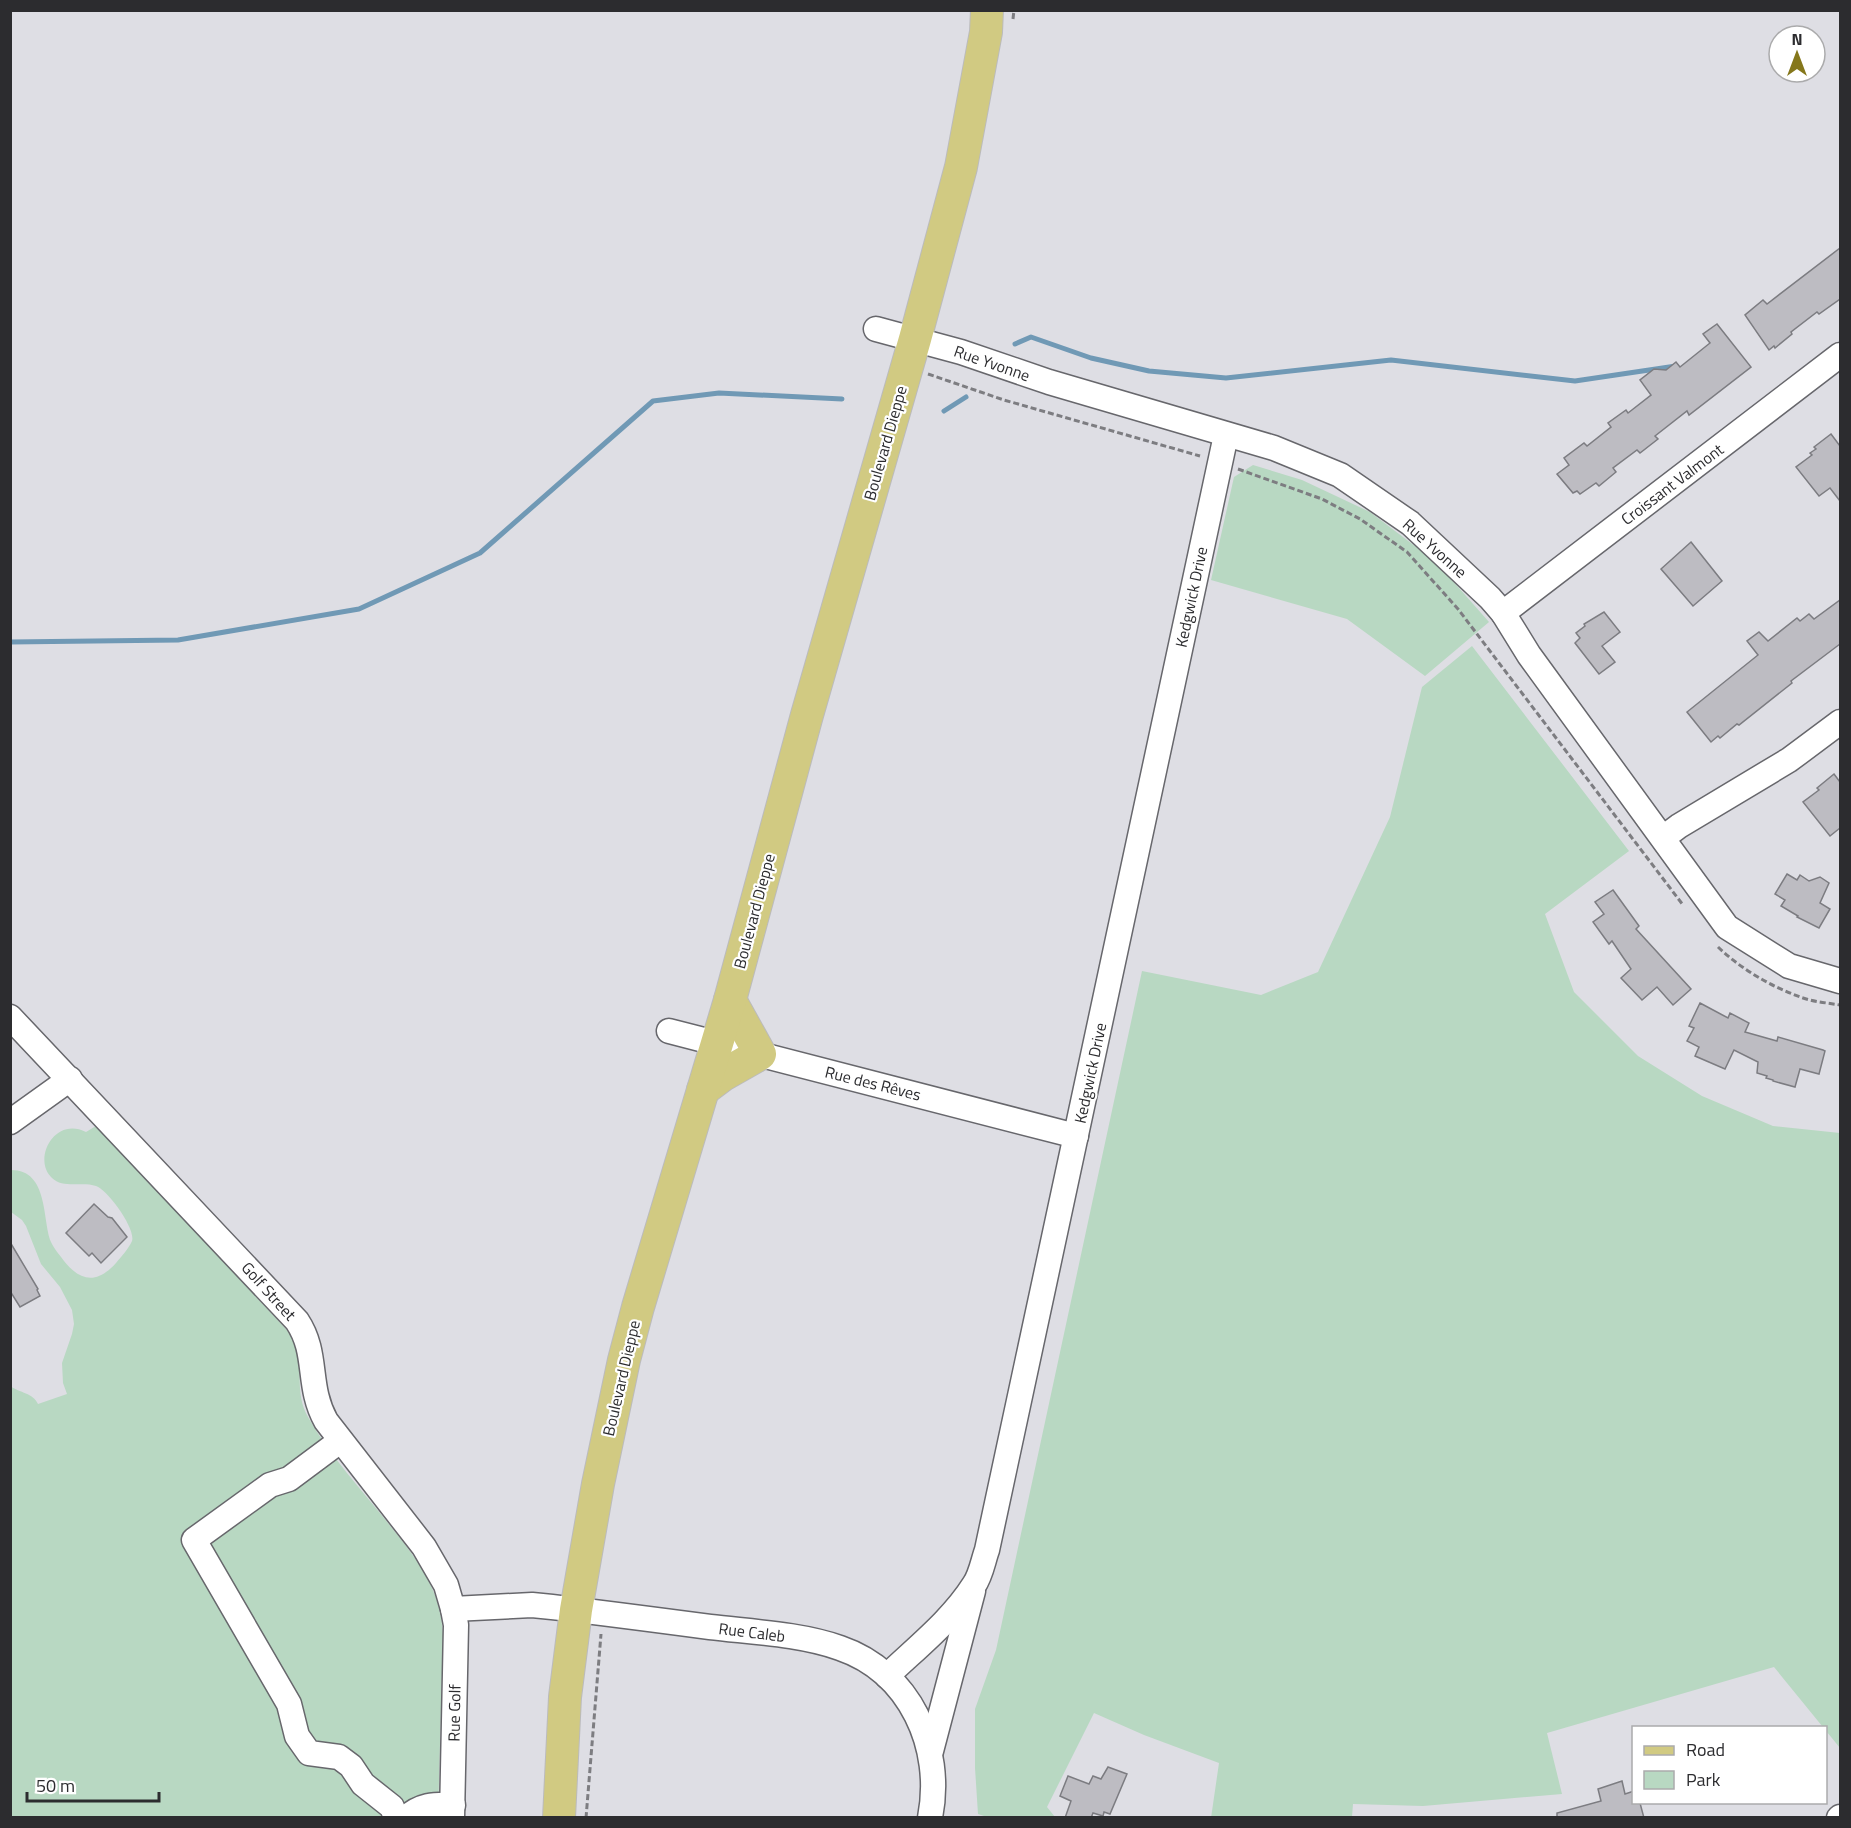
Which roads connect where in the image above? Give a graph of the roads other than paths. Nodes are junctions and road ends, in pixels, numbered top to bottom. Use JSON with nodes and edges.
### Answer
{"nodes":[{"id":1,"x":987,"y":10,"type":"edge"},
{"id":2,"x":876,"y":329,"type":"dead end"},
{"id":3,"x":915,"y":339,"type":"junction"},
{"id":4,"x":1840,"y":355,"type":"edge"},
{"id":5,"x":1226,"y":435,"type":"junction"},
{"id":6,"x":1503,"y":613,"type":"junction"},
{"id":7,"x":1840,"y":723,"type":"edge"},
{"id":8,"x":1663,"y":838,"type":"junction"},
{"id":9,"x":1840,"y":981,"type":"edge"},
{"id":10,"x":730,"y":1000,"type":"junction"},
{"id":11,"x":10,"y":1017,"type":"edge"},
{"id":12,"x":669,"y":1031,"type":"dead end"},
{"id":13,"x":716,"y":1043,"type":"junction"},
{"id":14,"x":760,"y":1054,"type":"junction"},
{"id":15,"x":70,"y":1079,"type":"junction"},
{"id":16,"x":703,"y":1090,"type":"junction"},
{"id":17,"x":10,"y":1122,"type":"edge"},
{"id":18,"x":1076,"y":1136,"type":"junction"},
{"id":19,"x":340,"y":1441,"type":"junction"},
{"id":20,"x":976,"y":1583,"type":"junction"},
{"id":21,"x":453,"y":1609,"type":"junction"},
{"id":22,"x":576,"y":1610,"type":"junction"},
{"id":23,"x":887,"y":1676,"type":"junction"},
{"id":24,"x":931,"y":1751,"type":"junction"},
{"id":25,"x":452,"y":1811,"type":"edge"},
{"id":26,"x":396,"y":1818,"type":"edge"},
{"id":27,"x":406,"y":1818,"type":"edge"},
{"id":28,"x":559,"y":1818,"type":"edge"},
{"id":29,"x":930,"y":1818,"type":"edge"}],
"edges":[{"from":1,"to":3,"type":"main road","name":"Boulevard Dieppe"},
{"from":2,"to":3,"type":"street","name":"Rue Yvonne"},
{"from":3,"to":5,"type":"street","name":"Rue Yvonne"},
{"from":3,"to":10,"type":"main road","name":"Boulevard Dieppe"},
{"from":4,"to":6,"type":"street","name":"Croissant Valmont"},
{"from":5,"to":6,"type":"street","name":"Rue Yvonne"},
{"from":5,"to":18,"type":"street","name":"Kedgwick Drive"},
{"from":6,"to":8,"type":"street","name":"Rue Yvonne"},
{"from":7,"to":8,"type":"street"},
{"from":8,"to":9,"type":"street","name":"Rue Yvonne"},
{"from":10,"to":13,"type":"main road","name":"Boulevard Dieppe"},
{"from":10,"to":14,"type":"main road"},
{"from":11,"to":15,"type":"street","name":"Golf Street"},
{"from":12,"to":13,"type":"street","name":"Rue des Rêves"},
{"from":13,"to":14,"type":"street","name":"Rue des Rêves"},
{"from":13,"to":16,"type":"main road","name":"Boulevard Dieppe"},
{"from":14,"to":16,"type":"main road"},
{"from":14,"to":18,"type":"street","name":"Rue des Rêves"},
{"from":15,"to":17,"type":"street"},
{"from":15,"to":19,"type":"street","name":"Golf Street"},
{"from":16,"to":22,"type":"main road","name":"Boulevard Dieppe"},
{"from":18,"to":20,"type":"street","name":"Kedgwick Drive"},
{"from":19,"to":21,"type":"street","name":"Golf Street"},
{"from":19,"to":26,"type":"street"},
{"from":20,"to":23,"type":"street","name":"Kedgwick Drive"},
{"from":20,"to":24,"type":"street"},
{"from":21,"to":22,"type":"street","name":"Rue Caleb"},
{"from":21,"to":25,"type":"street","name":"Rue Golf"},
{"from":22,"to":23,"type":"street","name":"Rue Caleb"},
{"from":22,"to":28,"type":"main road","name":"Boulevard Dieppe"},
{"from":23,"to":24,"type":"street","name":"Rue Caleb"},
{"from":24,"to":29,"type":"street","name":"Rue Caleb"},
{"from":25,"to":27,"type":"street"}]}
